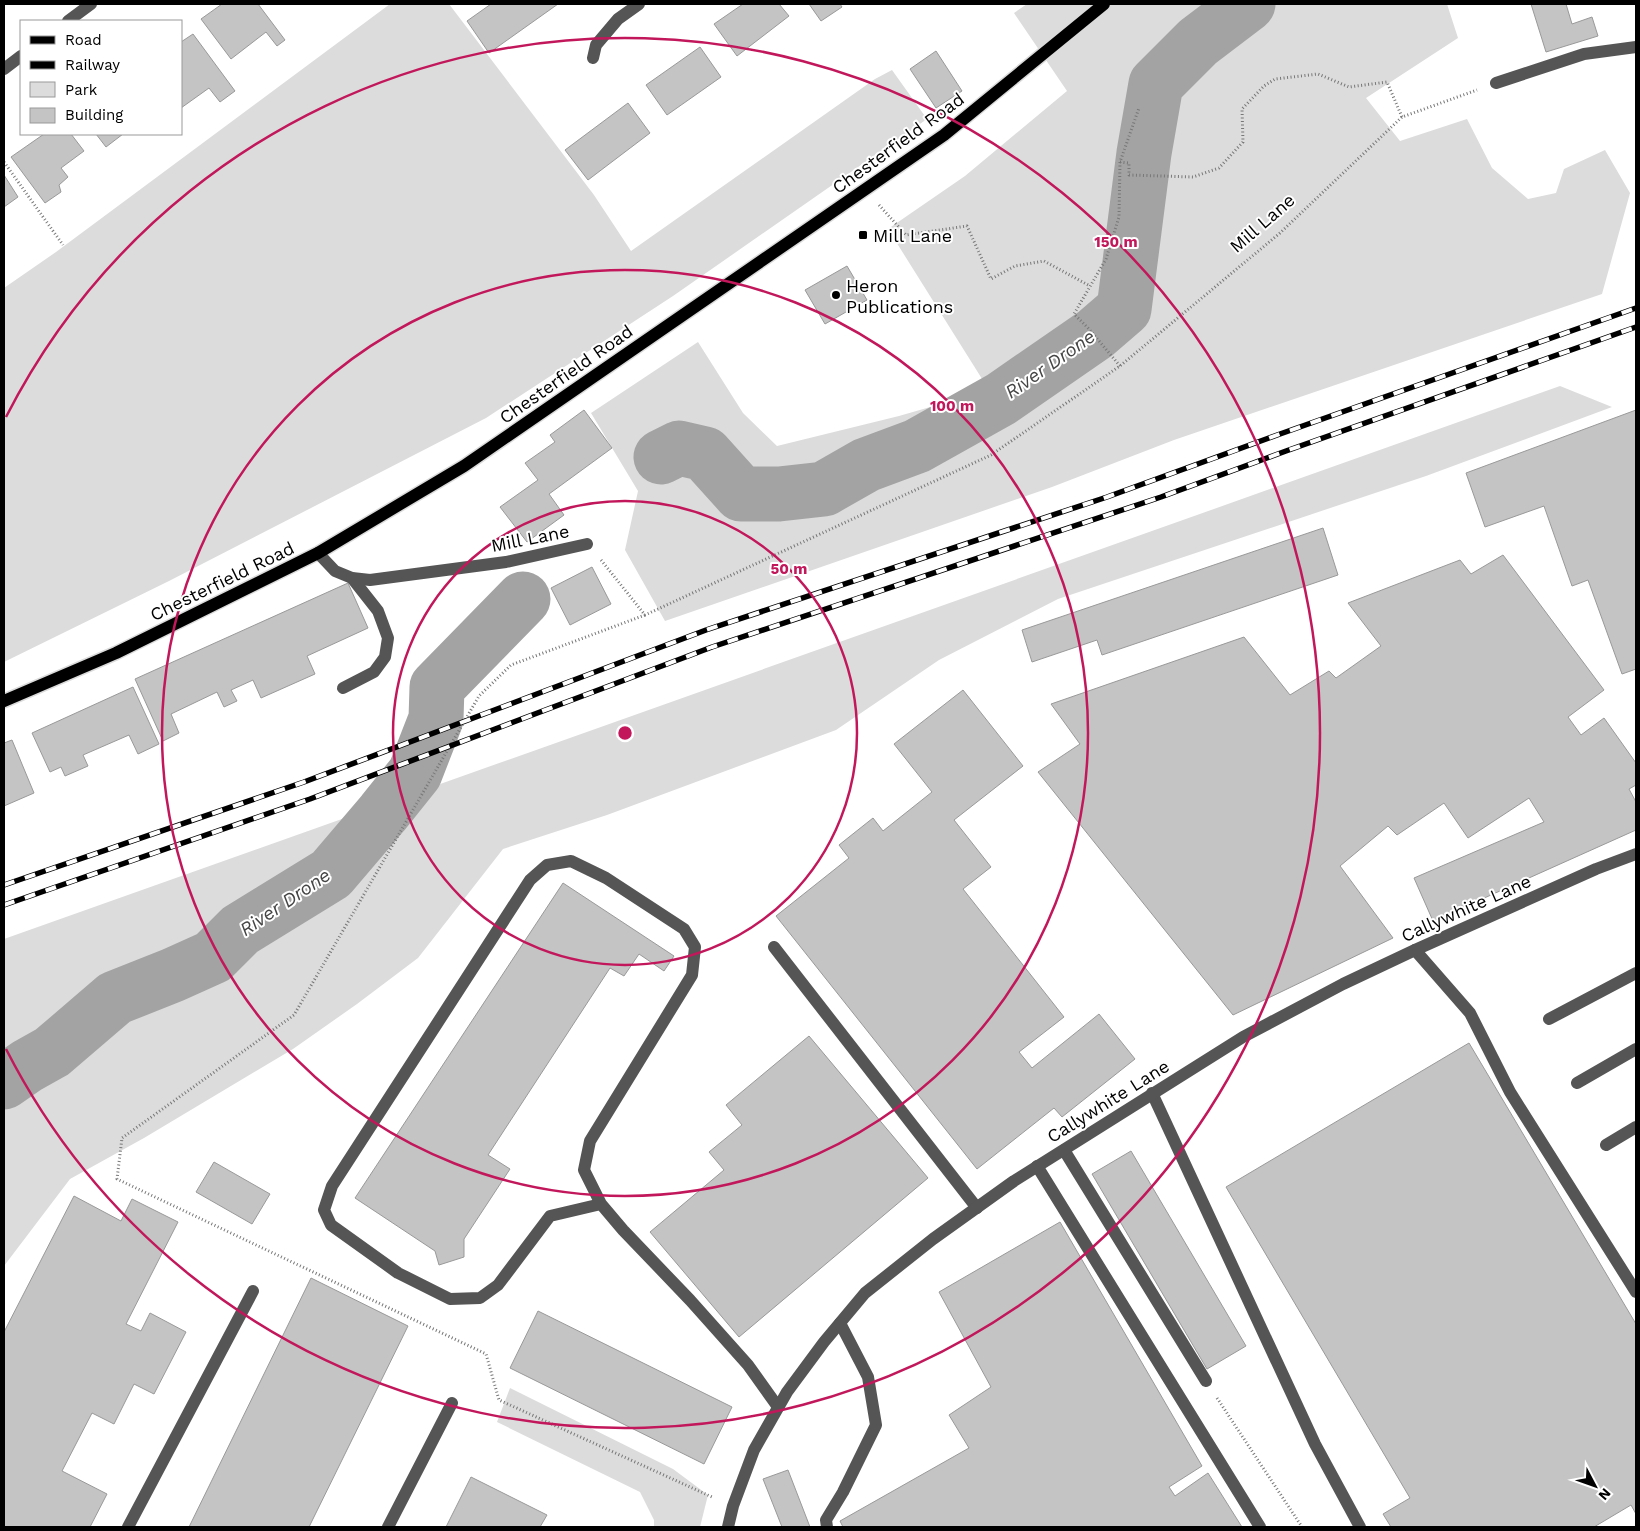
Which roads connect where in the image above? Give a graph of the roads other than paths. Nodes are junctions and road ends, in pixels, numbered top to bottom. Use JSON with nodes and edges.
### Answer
{"nodes":[{"id":1,"x":91,"y":4,"type":"edge"},
{"id":2,"x":639,"y":4,"type":"edge"},
{"id":3,"x":1104,"y":4,"type":"edge"},
{"id":4,"x":69,"y":20,"type":"edge"},
{"id":5,"x":1636,"y":47,"type":"edge"},
{"id":6,"x":20,"y":57,"type":"edge"},
{"id":7,"x":593,"y":58,"type":"dead end"},
{"id":8,"x":4,"y":69,"type":"edge"},
{"id":9,"x":1496,"y":82,"type":"road end"},
{"id":10,"x":587,"y":544,"type":"road end"},
{"id":11,"x":318,"y":553,"type":"junction"},
{"id":12,"x":352,"y":578,"type":"junction"},
{"id":13,"x":343,"y":688,"type":"dead end"},
{"id":14,"x":4,"y":701,"type":"edge"},
{"id":15,"x":1636,"y":854,"type":"edge"},
{"id":16,"x":774,"y":947,"type":"dead end"},
{"id":17,"x":1415,"y":950,"type":"junction"},
{"id":18,"x":1636,"y":973,"type":"edge"},
{"id":19,"x":1549,"y":1019,"type":"dead end"},
{"id":20,"x":1636,"y":1049,"type":"edge"},
{"id":21,"x":1577,"y":1083,"type":"dead end"},
{"id":22,"x":1152,"y":1093,"type":"junction"},
{"id":23,"x":1636,"y":1127,"type":"edge"},
{"id":24,"x":1606,"y":1145,"type":"dead end"},
{"id":25,"x":1064,"y":1150,"type":"junction"},
{"id":26,"x":1037,"y":1166,"type":"junction"},
{"id":27,"x":601,"y":1204,"type":"junction"},
{"id":28,"x":977,"y":1208,"type":"junction"},
{"id":29,"x":253,"y":1292,"type":"dead end"},
{"id":30,"x":1636,"y":1292,"type":"edge"},
{"id":31,"x":840,"y":1323,"type":"junction"},
{"id":32,"x":1206,"y":1381,"type":"road end"},
{"id":33,"x":452,"y":1403,"type":"dead end"},
{"id":34,"x":778,"y":1406,"type":"junction"},
{"id":35,"x":128,"y":1527,"type":"edge"},
{"id":36,"x":388,"y":1527,"type":"edge"},
{"id":37,"x":728,"y":1527,"type":"edge"},
{"id":38,"x":827,"y":1527,"type":"edge"},
{"id":39,"x":1260,"y":1527,"type":"edge"},
{"id":40,"x":1360,"y":1527,"type":"edge"}],
"edges":[{"from":1,"to":4,"type":"street"},
{"from":2,"to":7,"type":"street"},
{"from":3,"to":11,"type":"main road","name":"Chesterfield Road"},
{"from":5,"to":9,"type":"street"},
{"from":6,"to":8,"type":"street"},
{"from":10,"to":12,"type":"street","name":"Mill Lane"},
{"from":11,"to":12,"type":"street","name":"Mill Lane"},
{"from":11,"to":14,"type":"main road","name":"Chesterfield Road"},
{"from":12,"to":13,"type":"street"},
{"from":15,"to":17,"type":"street","name":"Callywhite Lane"},
{"from":16,"to":28,"type":"street"},
{"from":17,"to":22,"type":"street","name":"Callywhite Lane"},
{"from":17,"to":30,"type":"street"},
{"from":18,"to":19,"type":"street"},
{"from":20,"to":21,"type":"street"},
{"from":22,"to":25,"type":"street","name":"Callywhite Lane"},
{"from":22,"to":40,"type":"street"},
{"from":23,"to":24,"type":"street"},
{"from":25,"to":26,"type":"street","name":"Callywhite Lane"},
{"from":25,"to":32,"type":"street"},
{"from":26,"to":28,"type":"street","name":"Callywhite Lane"},
{"from":26,"to":39,"type":"street"},
{"from":27,"to":27,"type":"street"},
{"from":27,"to":34,"type":"street"},
{"from":28,"to":31,"type":"street","name":"Callywhite Lane"},
{"from":29,"to":35,"type":"street"},
{"from":31,"to":34,"type":"street","name":"Callywhite Lane"},
{"from":31,"to":38,"type":"street"},
{"from":33,"to":36,"type":"street"},
{"from":34,"to":37,"type":"street","name":"Callywhite Lane"}]}
